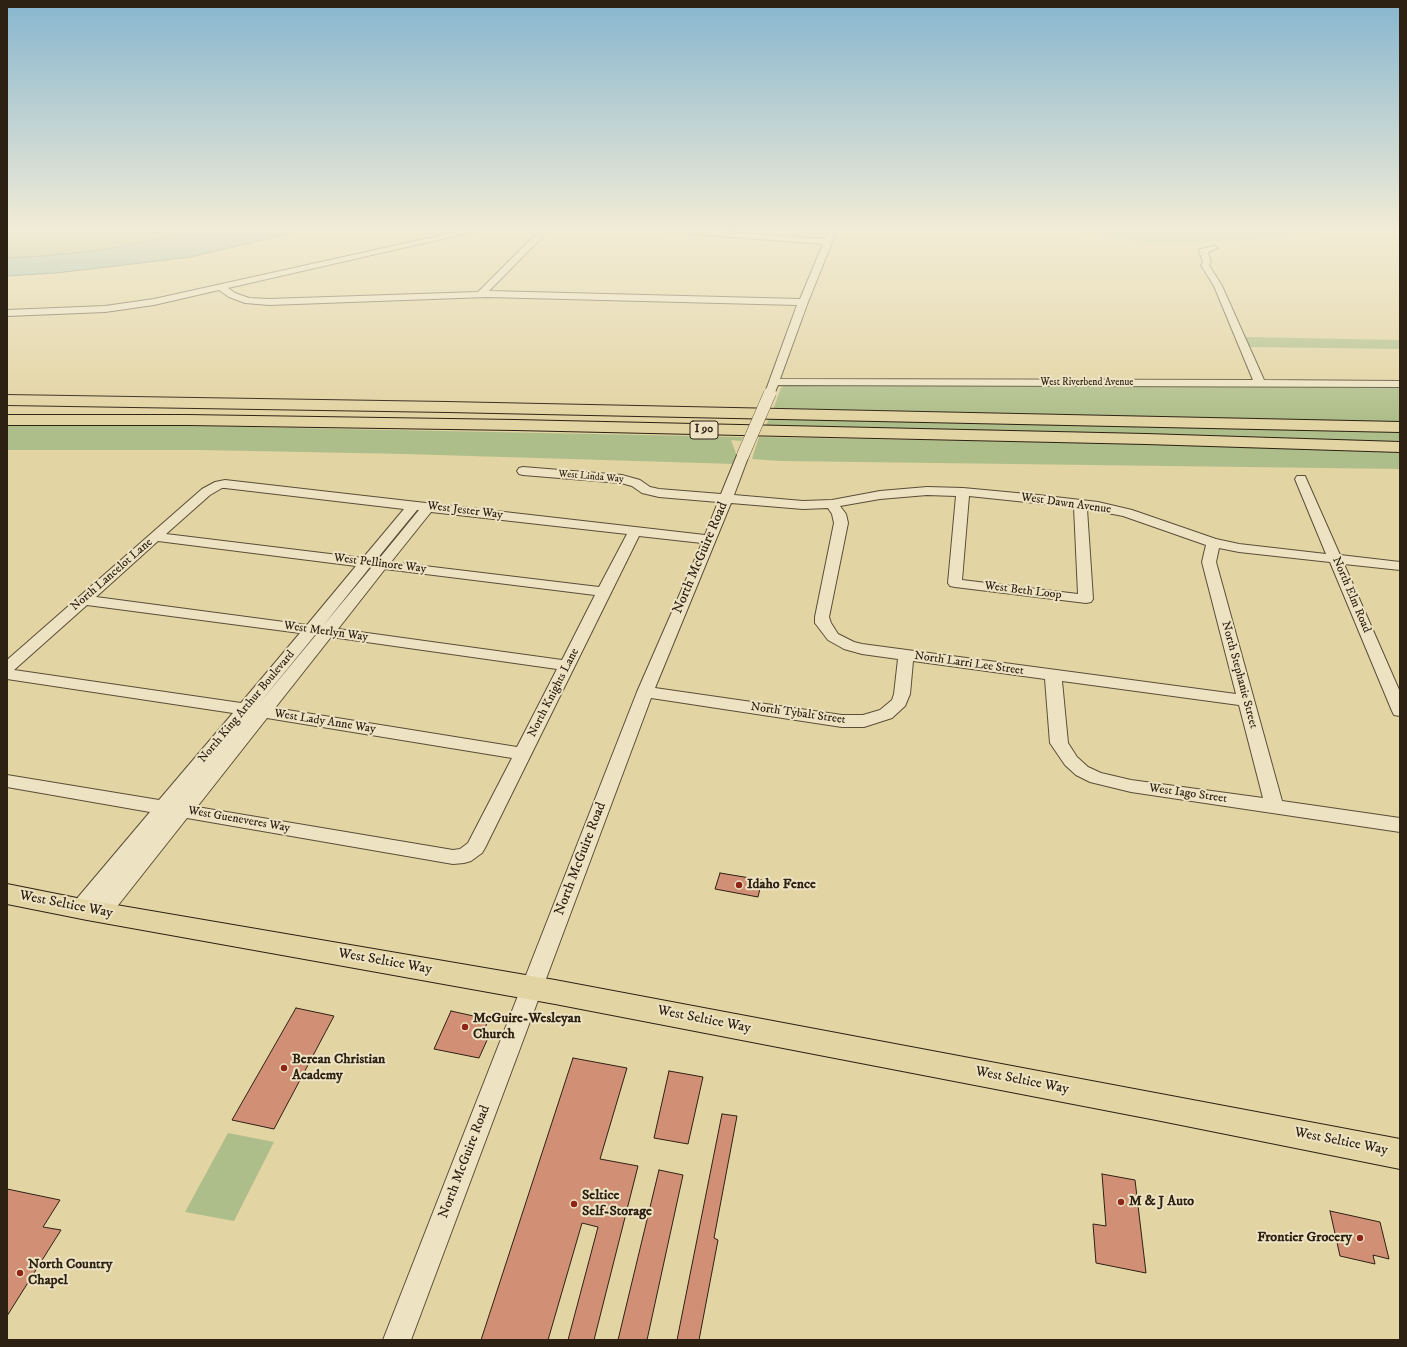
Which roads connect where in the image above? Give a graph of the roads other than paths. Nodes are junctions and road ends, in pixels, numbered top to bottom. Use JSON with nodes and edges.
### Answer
{"nodes":[{"id":1,"x":197,"y":293,"type":"edge"},
{"id":2,"x":229,"y":293,"type":"edge"},
{"id":3,"x":482,"y":293,"type":"edge"},
{"id":4,"x":807,"y":293,"type":"edge"},
{"id":5,"x":1221,"y":293,"type":"edge"},
{"id":6,"x":480,"y":295,"type":"junction"},
{"id":7,"x":803,"y":302,"type":"junction"},
{"id":8,"x":7,"y":313,"type":"edge"},
{"id":9,"x":774,"y":382,"type":"junction"},
{"id":10,"x":1260,"y":384,"type":"junction"},
{"id":11,"x":1400,"y":384,"type":"edge"},
{"id":12,"x":7,"y":400,"type":"edge"},
{"id":13,"x":7,"y":420,"type":"edge"},
{"id":14,"x":1400,"y":427,"type":"edge"},
{"id":15,"x":1400,"y":447,"type":"edge"},
{"id":16,"x":524,"y":471,"type":"dead end"},
{"id":17,"x":1301,"y":480,"type":"dead end"},
{"id":18,"x":219,"y":485,"type":"joint"},
{"id":19,"x":963,"y":492,"type":"junction"},
{"id":20,"x":726,"y":498,"type":"junction"},
{"id":21,"x":832,"y":504,"type":"junction"},
{"id":22,"x":1080,"y":504,"type":"junction"},
{"id":23,"x":421,"y":506,"type":"junction"},
{"id":24,"x":635,"y":531,"type":"junction"},
{"id":25,"x":156,"y":537,"type":"junction"},
{"id":26,"x":710,"y":540,"type":"junction"},
{"id":27,"x":1213,"y":543,"type":"junction"},
{"id":28,"x":1336,"y":559,"type":"junction"},
{"id":29,"x":375,"y":564,"type":"junction"},
{"id":30,"x":1400,"y":566,"type":"edge"},
{"id":31,"x":604,"y":592,"type":"junction"},
{"id":32,"x":84,"y":600,"type":"junction"},
{"id":33,"x":319,"y":631,"type":"junction"},
{"id":34,"x":906,"y":655,"type":"junction"},
{"id":35,"x":568,"y":666,"type":"junction"},
{"id":36,"x":7,"y":668,"type":"edge"},
{"id":37,"x":7,"y":674,"type":"edge"},
{"id":38,"x":1053,"y":676,"type":"junction"},
{"id":39,"x":645,"y":692,"type":"junction"},
{"id":40,"x":1246,"y":701,"type":"junction"},
{"id":41,"x":244,"y":709,"type":"junction"},
{"id":42,"x":1400,"y":711,"type":"edge"},
{"id":43,"x":262,"y":712,"type":"junction"},
{"id":44,"x":523,"y":754,"type":"junction"},
{"id":45,"x":7,"y":781,"type":"edge"},
{"id":46,"x":1274,"y":807,"type":"junction"},
{"id":47,"x":163,"y":808,"type":"junction"},
{"id":48,"x":183,"y":811,"type":"junction"},
{"id":49,"x":1400,"y":825,"type":"edge"},
{"id":50,"x":470,"y":853,"type":"joint"},
{"id":51,"x":7,"y":894,"type":"edge"},
{"id":52,"x":91,"y":910,"type":"junction"},
{"id":53,"x":532,"y":988,"type":"junction"},
{"id":54,"x":1400,"y":1154,"type":"edge"},
{"id":55,"x":396,"y":1340,"type":"edge"}],
"edges":[{"from":1,"to":8,"type":"street"},
{"from":2,"to":6,"type":"street"},
{"from":3,"to":6,"type":"street"},
{"from":4,"to":7,"type":"street","name":"North McGuire Road"},
{"from":5,"to":10,"type":"street"},
{"from":6,"to":7,"type":"street"},
{"from":7,"to":9,"type":"street","name":"North McGuire Road"},
{"from":9,"to":10,"type":"street","name":"West Riverbend Avenue"},
{"from":9,"to":20,"type":"street","name":"North McGuire Road","bridge":true},
{"from":10,"to":11,"type":"street","name":"West Riverbend Avenue"},
{"from":12,"to":14,"type":"highway","number":"I 90"},
{"from":13,"to":15,"type":"highway","number":"I 90"},
{"from":16,"to":20,"type":"street","name":"West Linda Way"},
{"from":17,"to":28,"type":"street","name":"North Elm Road"},
{"from":18,"to":23,"type":"street","name":"West Jester Way"},
{"from":18,"to":25,"type":"street","name":"North Lancelot Lane"},
{"from":19,"to":21,"type":"street","name":"West Dawn Avenue"},
{"from":19,"to":22,"type":"street","name":"West Dawn Avenue"},
{"from":19,"to":22,"type":"street","name":"West Beth Loop"},
{"from":20,"to":21,"type":"street","name":"West Dawn Avenue"},
{"from":20,"to":26,"type":"street","name":"North McGuire Road"},
{"from":21,"to":34,"type":"street","name":"North Larri Lee Street"},
{"from":22,"to":27,"type":"street","name":"West Dawn Avenue"},
{"from":23,"to":24,"type":"street","name":"West Jester Way"},
{"from":23,"to":29,"type":"street","name":"North King Arthur Boulevard"},
{"from":24,"to":26,"type":"street","name":"West Jester Way"},
{"from":24,"to":31,"type":"street","name":"North Knights Lane"},
{"from":25,"to":29,"type":"street","name":"West Pellinore Way"},
{"from":25,"to":32,"type":"street","name":"North Lancelot Lane"},
{"from":26,"to":39,"type":"street","name":"North McGuire Road"},
{"from":27,"to":28,"type":"street","name":"West Dawn Avenue"},
{"from":27,"to":40,"type":"street","name":"North Stephanie Street"},
{"from":28,"to":30,"type":"street","name":"West Dawn Avenue"},
{"from":28,"to":42,"type":"street","name":"North Elm Road"},
{"from":29,"to":31,"type":"street","name":"West Pellinore Way"},
{"from":29,"to":33,"type":"street","name":"North King Arthur Boulevard"},
{"from":31,"to":35,"type":"street","name":"North Knights Lane"},
{"from":32,"to":33,"type":"street","name":"West Merlyn Way"},
{"from":32,"to":36,"type":"street","name":"North Lancelot Lane"},
{"from":33,"to":35,"type":"street","name":"West Merlyn Way"},
{"from":33,"to":41,"type":"street","name":"North King Arthur Boulevard"},
{"from":33,"to":43,"type":"street","name":"North King Arthur Boulevard"},
{"from":34,"to":38,"type":"street","name":"North Larri Lee Street"},
{"from":34,"to":39,"type":"street","name":"North Tybalt Street"},
{"from":35,"to":44,"type":"street","name":"North Knights Lane"},
{"from":37,"to":41,"type":"street","name":"West Lady Anne Way"},
{"from":38,"to":40,"type":"street","name":"North Larri Lee Street"},
{"from":38,"to":46,"type":"street","name":"West Iago Street"},
{"from":39,"to":53,"type":"street","name":"North McGuire Road"},
{"from":40,"to":46,"type":"street","name":"North Stephanie Street"},
{"from":41,"to":43,"type":"street","name":"West Lady Anne Way"},
{"from":41,"to":47,"type":"street","name":"North King Arthur Boulevard"},
{"from":43,"to":44,"type":"street","name":"West Lady Anne Way"},
{"from":43,"to":48,"type":"street","name":"North King Arthur Boulevard"},
{"from":44,"to":50,"type":"street","name":"North Knights Lane"},
{"from":45,"to":47,"type":"street","name":"West Gueneveres Way"},
{"from":46,"to":49,"type":"street","name":"West Iago Street"},
{"from":47,"to":48,"type":"street","name":"West Gueneveres Way"},
{"from":47,"to":52,"type":"street","name":"North King Arthur Boulevard"},
{"from":48,"to":50,"type":"street","name":"West Gueneveres Way"},
{"from":48,"to":52,"type":"street","name":"North King Arthur Boulevard"},
{"from":51,"to":52,"type":"main road","name":"West Seltice Way"},
{"from":52,"to":53,"type":"main road","name":"West Seltice Way"},
{"from":53,"to":54,"type":"main road","name":"West Seltice Way"},
{"from":53,"to":55,"type":"street","name":"North McGuire Road"}]}
